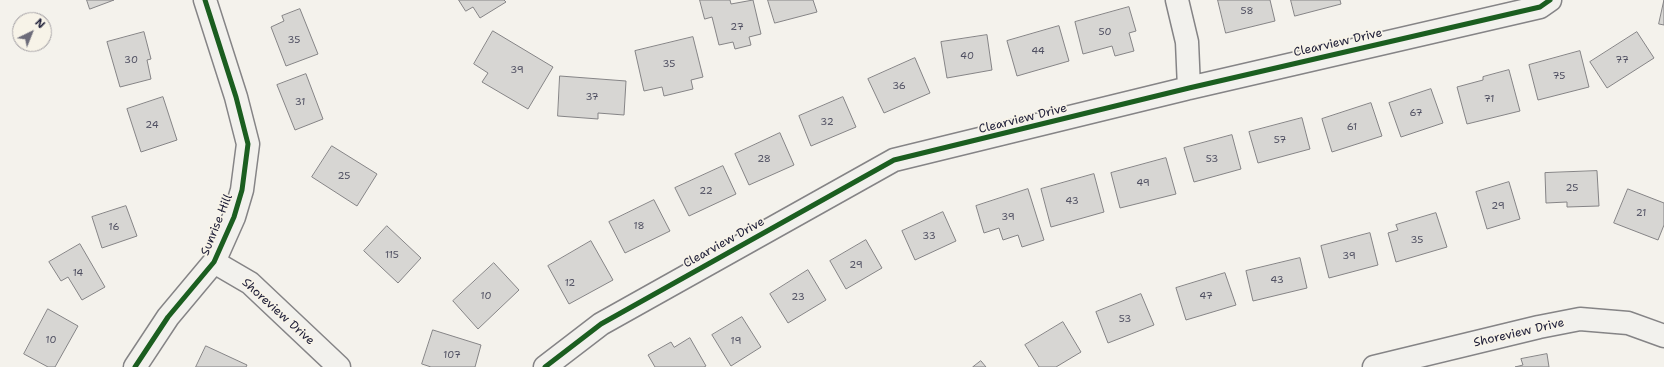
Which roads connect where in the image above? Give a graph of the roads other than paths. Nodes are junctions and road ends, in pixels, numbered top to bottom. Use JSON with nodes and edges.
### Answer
{"nodes":[{"id":1,"x":205,"y":0,"type":"edge"},
{"id":2,"x":1177,"y":0,"type":"edge"},
{"id":3,"x":1550,"y":0,"type":"edge"},
{"id":4,"x":1189,"y":88,"type":"junction"},
{"id":5,"x":214,"y":262,"type":"junction"},
{"id":6,"x":1664,"y":336,"type":"edge"},
{"id":7,"x":135,"y":367,"type":"edge"},
{"id":8,"x":339,"y":367,"type":"edge"},
{"id":9,"x":545,"y":367,"type":"edge"},
{"id":10,"x":1374,"y":367,"type":"edge"}],
"edges":[{"from":1,"to":5,"type":"street","name":"Sunrise Hill"},
{"from":2,"to":4,"type":"street"},
{"from":3,"to":4,"type":"street","name":"Clearview Drive"},
{"from":4,"to":9,"type":"street","name":"Clearview Drive"},
{"from":5,"to":7,"type":"street","name":"Sunrise Hill"},
{"from":5,"to":8,"type":"street","name":"Shoreview Drive"},
{"from":6,"to":10,"type":"street","name":"Shoreview Drive"}]}
